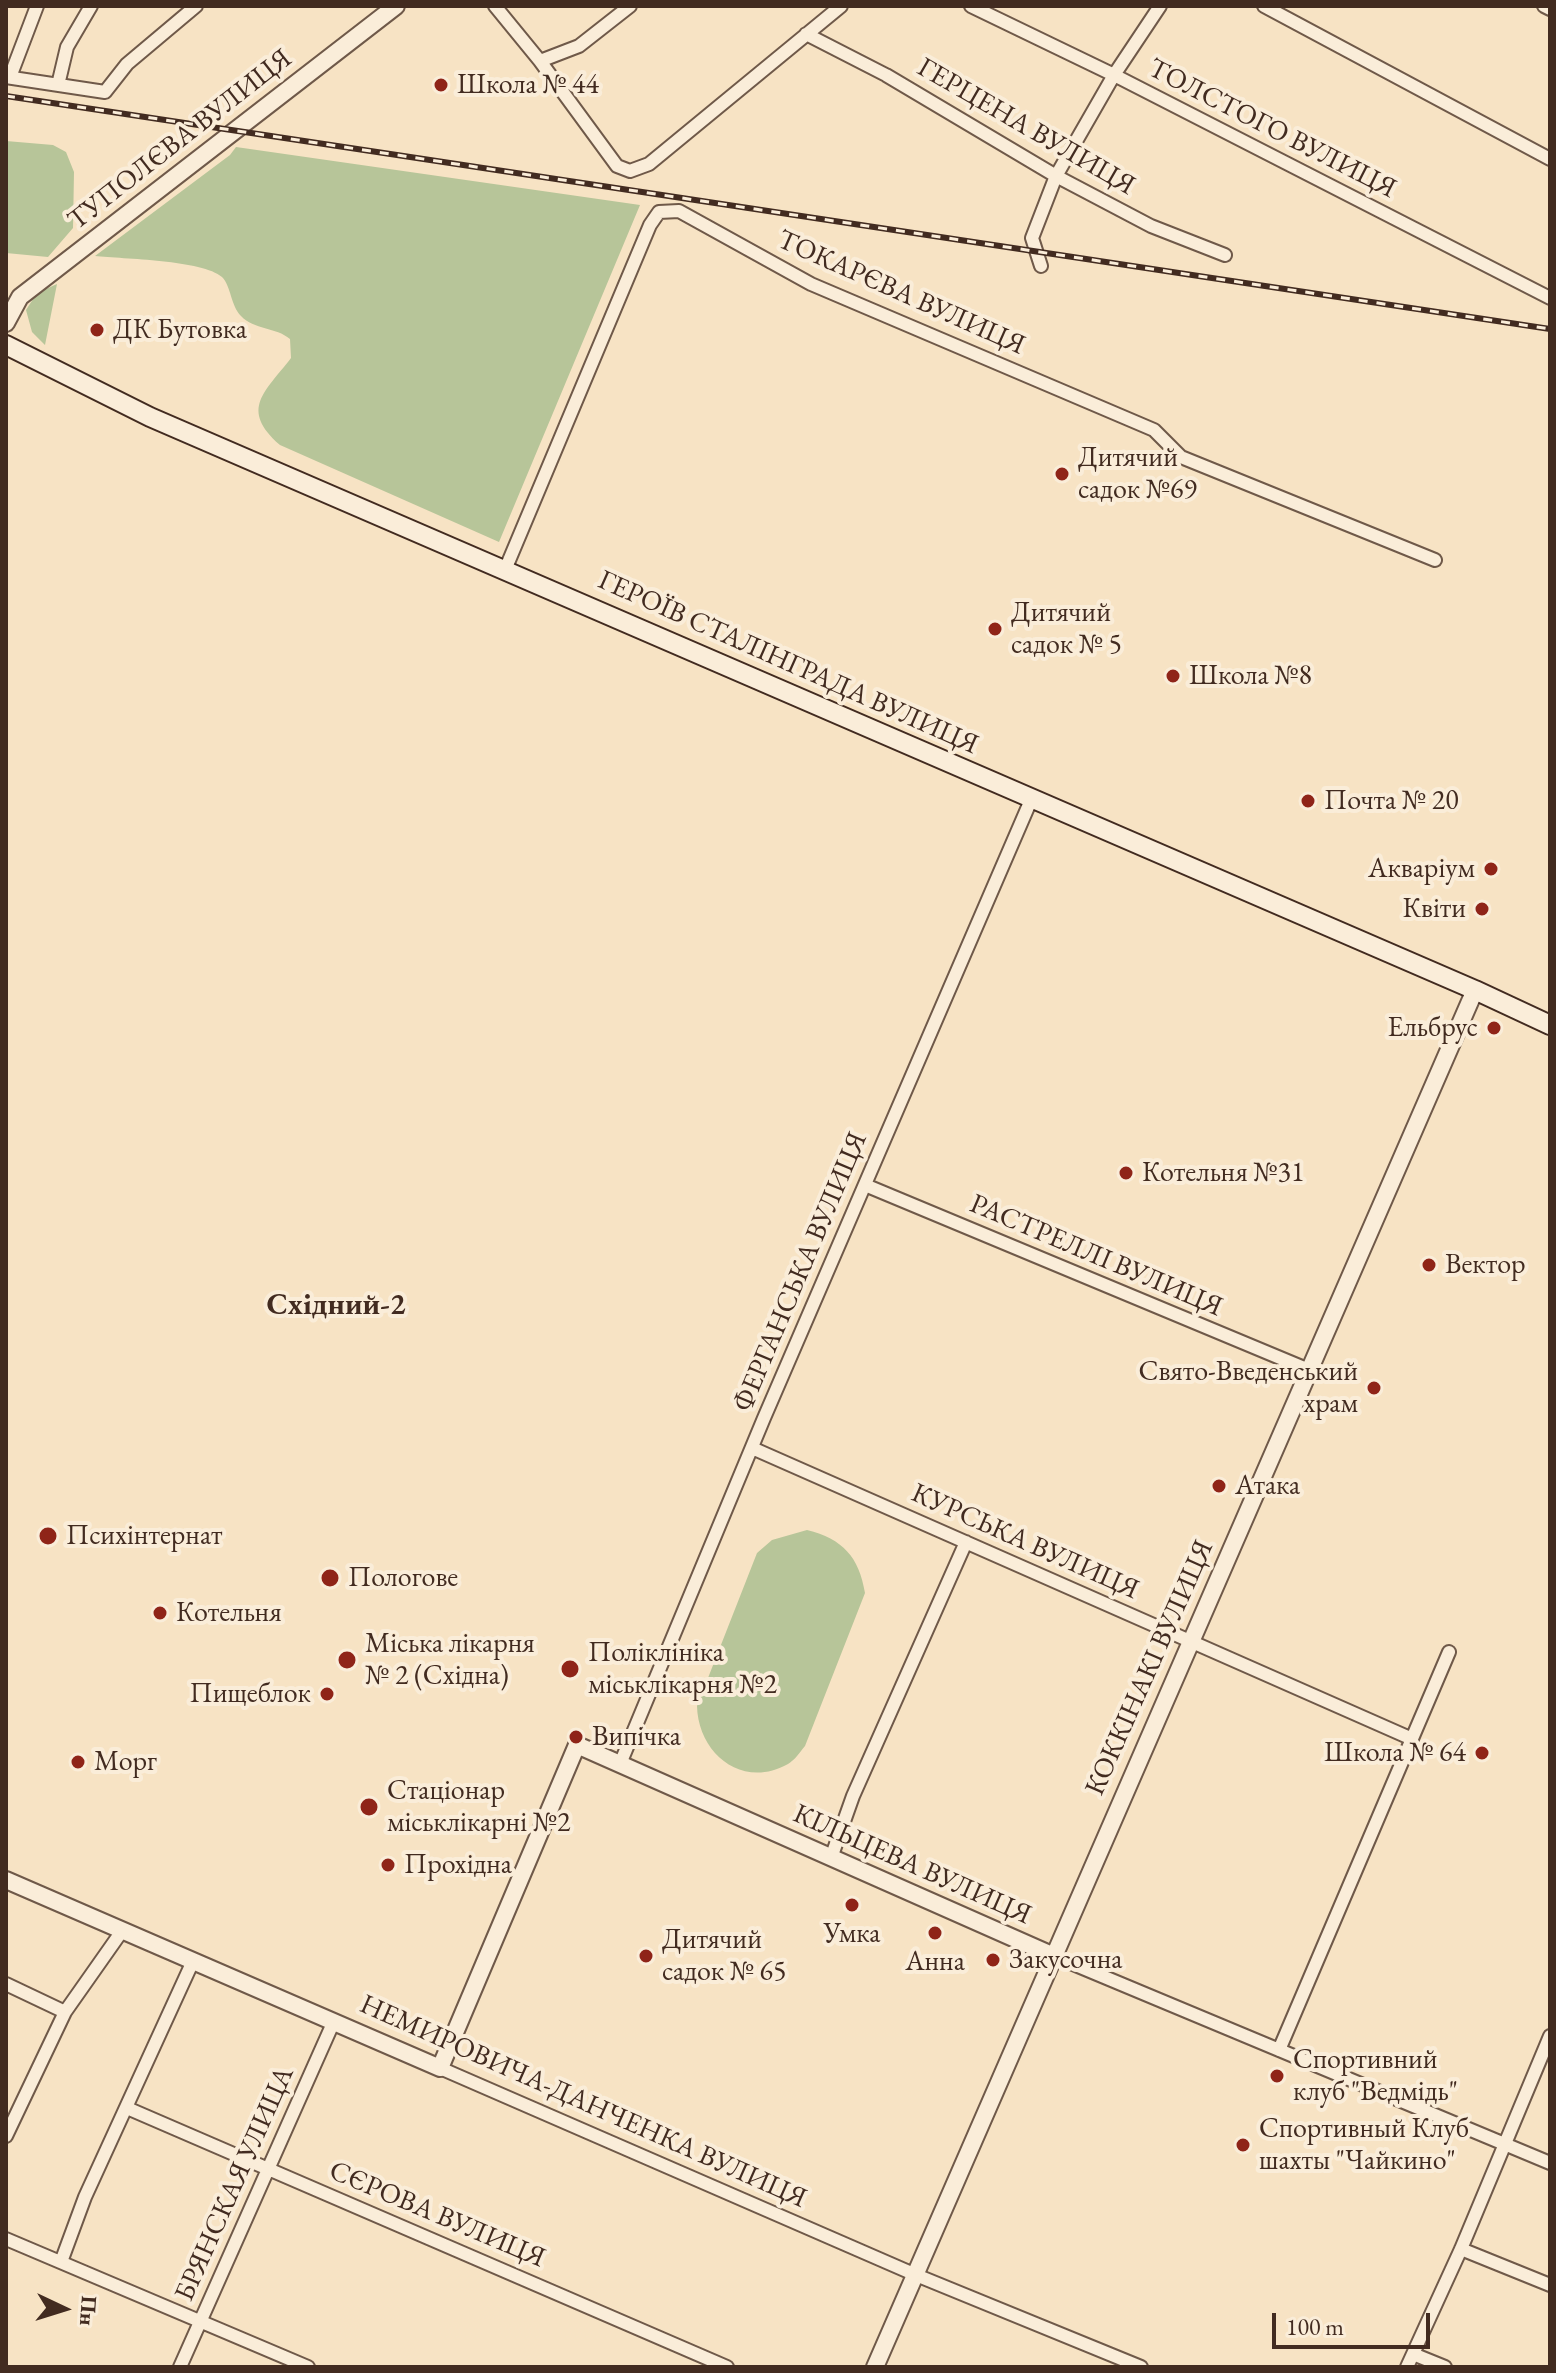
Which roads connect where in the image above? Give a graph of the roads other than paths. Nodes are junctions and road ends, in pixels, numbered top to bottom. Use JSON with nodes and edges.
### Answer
{"nodes":[{"id":1,"x":37,"y":6,"type":"edge"},
{"id":2,"x":91,"y":6,"type":"edge"},
{"id":3,"x":196,"y":6,"type":"edge"},
{"id":4,"x":396,"y":6,"type":"edge"},
{"id":5,"x":495,"y":6,"type":"edge"},
{"id":6,"x":630,"y":6,"type":"edge"},
{"id":7,"x":841,"y":6,"type":"edge"},
{"id":8,"x":971,"y":6,"type":"edge"},
{"id":9,"x":1160,"y":6,"type":"edge"},
{"id":10,"x":1264,"y":6,"type":"edge"},
{"id":11,"x":1544,"y":6,"type":"edge"},
{"id":12,"x":1550,"y":9,"type":"edge"},
{"id":13,"x":806,"y":34,"type":"junction"},
{"id":14,"x":540,"y":61,"type":"junction"},
{"id":15,"x":1114,"y":75,"type":"junction"},
{"id":16,"x":8,"y":77,"type":"edge"},
{"id":17,"x":58,"y":85,"type":"junction"},
{"id":18,"x":1550,"y":159,"type":"edge"},
{"id":19,"x":1056,"y":176,"type":"junction"},
{"id":20,"x":1225,"y":255,"type":"dead end"},
{"id":21,"x":1041,"y":266,"type":"dead end"},
{"id":22,"x":1550,"y":298,"type":"edge"},
{"id":23,"x":6,"y":323,"type":"edge"},
{"id":24,"x":6,"y":345,"type":"edge"},
{"id":25,"x":1435,"y":560,"type":"dead end"},
{"id":26,"x":505,"y":570,"type":"junction"},
{"id":27,"x":1031,"y":800,"type":"junction"},
{"id":28,"x":1475,"y":990,"type":"junction"},
{"id":29,"x":1550,"y":1025,"type":"edge"},
{"id":30,"x":865,"y":1185,"type":"junction"},
{"id":31,"x":1309,"y":1370,"type":"junction"},
{"id":32,"x":752,"y":1448,"type":"junction"},
{"id":33,"x":966,"y":1542,"type":"junction"},
{"id":34,"x":1190,"y":1641,"type":"junction"},
{"id":35,"x":1449,"y":1652,"type":"dead end"},
{"id":36,"x":1410,"y":1738,"type":"junction"},
{"id":37,"x":620,"y":1764,"type":"junction"},
{"id":38,"x":831,"y":1858,"type":"junction"},
{"id":39,"x":6,"y":1880,"type":"edge"},
{"id":40,"x":122,"y":1931,"type":"junction"},
{"id":41,"x":1054,"y":1956,"type":"junction"},
{"id":42,"x":193,"y":1961,"type":"junction"},
{"id":43,"x":6,"y":1984,"type":"edge"},
{"id":44,"x":65,"y":2012,"type":"junction"},
{"id":45,"x":334,"y":2021,"type":"junction"},
{"id":46,"x":1550,"y":2036,"type":"edge"},
{"id":47,"x":1279,"y":2050,"type":"junction"},
{"id":48,"x":440,"y":2068,"type":"junction"},
{"id":49,"x":127,"y":2108,"type":"junction"},
{"id":50,"x":6,"y":2136,"type":"edge"},
{"id":51,"x":1505,"y":2145,"type":"junction"},
{"id":52,"x":1550,"y":2163,"type":"edge"},
{"id":53,"x":267,"y":2168,"type":"junction"},
{"id":54,"x":6,"y":2239,"type":"edge"},
{"id":55,"x":1461,"y":2249,"type":"junction"},
{"id":56,"x":61,"y":2262,"type":"junction"},
{"id":57,"x":916,"y":2275,"type":"junction"},
{"id":58,"x":1550,"y":2285,"type":"edge"},
{"id":59,"x":201,"y":2322,"type":"junction"},
{"id":60,"x":1413,"y":2354,"type":"junction"},
{"id":61,"x":180,"y":2367,"type":"edge"},
{"id":62,"x":308,"y":2367,"type":"edge"},
{"id":63,"x":727,"y":2367,"type":"edge"},
{"id":64,"x":875,"y":2367,"type":"edge"},
{"id":65,"x":1141,"y":2367,"type":"edge"},
{"id":66,"x":1407,"y":2367,"type":"edge"},
{"id":67,"x":1445,"y":2367,"type":"edge"}],
"edges":[{"from":1,"to":16,"type":"street"},
{"from":2,"to":17,"type":"street"},
{"from":3,"to":17,"type":"street"},
{"from":4,"to":23,"type":"street","name":"ТУПОЛЄВА ВУЛИЦЯ"},
{"from":5,"to":14,"type":"street"},
{"from":6,"to":14,"type":"street"},
{"from":7,"to":13,"type":"street"},
{"from":8,"to":15,"type":"street","name":"ТОЛСТОГО ВУЛИЦЯ"},
{"from":9,"to":15,"type":"street"},
{"from":10,"to":18,"type":"street"},
{"from":11,"to":12,"type":"street"},
{"from":13,"to":14,"type":"street"},
{"from":13,"to":19,"type":"street","name":"ГЕРЦЕНА ВУЛИЦЯ"},
{"from":15,"to":19,"type":"street"},
{"from":15,"to":22,"type":"street","name":"ТОЛСТОГО ВУЛИЦЯ"},
{"from":16,"to":17,"type":"street"},
{"from":19,"to":20,"type":"street","name":"ГЕРЦЕНА ВУЛИЦЯ"},
{"from":19,"to":21,"type":"street"},
{"from":24,"to":26,"type":"main road","name":"ГЕРОЇВ СТАЛІНГРАДА ВУЛИЦЯ"},
{"from":25,"to":26,"type":"street","name":"ТОКАРЄВА ВУЛИЦЯ"},
{"from":26,"to":27,"type":"main road","name":"ГЕРОЇВ СТАЛІНГРАДА ВУЛИЦЯ"},
{"from":27,"to":28,"type":"main road","name":"ГЕРОЇВ СТАЛІНГРАДА ВУЛИЦЯ"},
{"from":27,"to":30,"type":"street","name":"ФЕРГАНСЬКА ВУЛИЦЯ"},
{"from":28,"to":29,"type":"main road","name":"ГЕРОЇВ СТАЛІНГРАДА ВУЛИЦЯ"},
{"from":28,"to":31,"type":"street","name":"КОККІНАКІ ВУЛИЦЯ"},
{"from":30,"to":31,"type":"street","name":"РАСТРЕЛЛІ ВУЛИЦЯ"},
{"from":30,"to":32,"type":"street","name":"ФЕРГАНСЬКА ВУЛИЦЯ"},
{"from":31,"to":34,"type":"street","name":"КОККІНАКІ ВУЛИЦЯ"},
{"from":32,"to":33,"type":"street","name":"КУРСЬКА ВУЛИЦЯ"},
{"from":32,"to":37,"type":"street","name":"ФЕРГАНСЬКА ВУЛИЦЯ"},
{"from":33,"to":34,"type":"street","name":"КУРСЬКА ВУЛИЦЯ"},
{"from":33,"to":38,"type":"street"},
{"from":34,"to":36,"type":"street","name":"КУРСЬКА ВУЛИЦЯ"},
{"from":34,"to":41,"type":"street","name":"КОККІНАКІ ВУЛИЦЯ"},
{"from":35,"to":36,"type":"street"},
{"from":36,"to":47,"type":"street"},
{"from":37,"to":38,"type":"street","name":"КІЛЬЦЕВА ВУЛИЦЯ"},
{"from":37,"to":48,"type":"street","name":"КІЛЬЦЕВА ВУЛИЦЯ"},
{"from":38,"to":41,"type":"street","name":"КІЛЬЦЕВА ВУЛИЦЯ"},
{"from":39,"to":40,"type":"street","name":"НЕМИРОВИЧА-ДАНЧЕНКА ВУЛИЦЯ"},
{"from":40,"to":42,"type":"street","name":"НЕМИРОВИЧА-ДАНЧЕНКА ВУЛИЦЯ"},
{"from":40,"to":44,"type":"street"},
{"from":41,"to":47,"type":"street","name":"КІЛЬЦЕВА ВУЛИЦЯ"},
{"from":41,"to":57,"type":"street","name":"КОККІНАКІ ВУЛИЦЯ"},
{"from":42,"to":45,"type":"street","name":"НЕМИРОВИЧА-ДАНЧЕНКА ВУЛИЦЯ"},
{"from":42,"to":49,"type":"street"},
{"from":43,"to":44,"type":"street"},
{"from":44,"to":50,"type":"street"},
{"from":45,"to":48,"type":"street","name":"НЕМИРОВИЧА-ДАНЧЕНКА ВУЛИЦЯ"},
{"from":45,"to":53,"type":"street","name":"БРЯНСКАЯ УЛИЦА"},
{"from":46,"to":51,"type":"street"},
{"from":47,"to":51,"type":"street","name":"КІЛЬЦЕВА ВУЛИЦЯ"},
{"from":48,"to":57,"type":"street","name":"НЕМИРОВИЧА-ДАНЧЕНКА ВУЛИЦЯ"},
{"from":49,"to":53,"type":"street","name":"СЄРОВА ВУЛИЦЯ"},
{"from":49,"to":56,"type":"street"},
{"from":51,"to":52,"type":"street","name":"КІЛЬЦЕВА ВУЛИЦЯ"},
{"from":51,"to":55,"type":"street"},
{"from":53,"to":59,"type":"street","name":"БРЯНСКАЯ УЛИЦА"},
{"from":53,"to":63,"type":"street","name":"СЄРОВА ВУЛИЦЯ"},
{"from":54,"to":56,"type":"street"},
{"from":55,"to":58,"type":"street"},
{"from":55,"to":60,"type":"street"},
{"from":56,"to":59,"type":"street"},
{"from":57,"to":64,"type":"street","name":"КОККІНАКІ ВУЛИЦЯ"},
{"from":57,"to":65,"type":"street","name":"НЕМИРОВИЧА-ДАНЧЕНКА ВУЛИЦЯ"},
{"from":59,"to":61,"type":"street","name":"БРЯНСКАЯ УЛИЦА"},
{"from":59,"to":62,"type":"street"},
{"from":60,"to":66,"type":"street"},
{"from":60,"to":67,"type":"street"}]}
